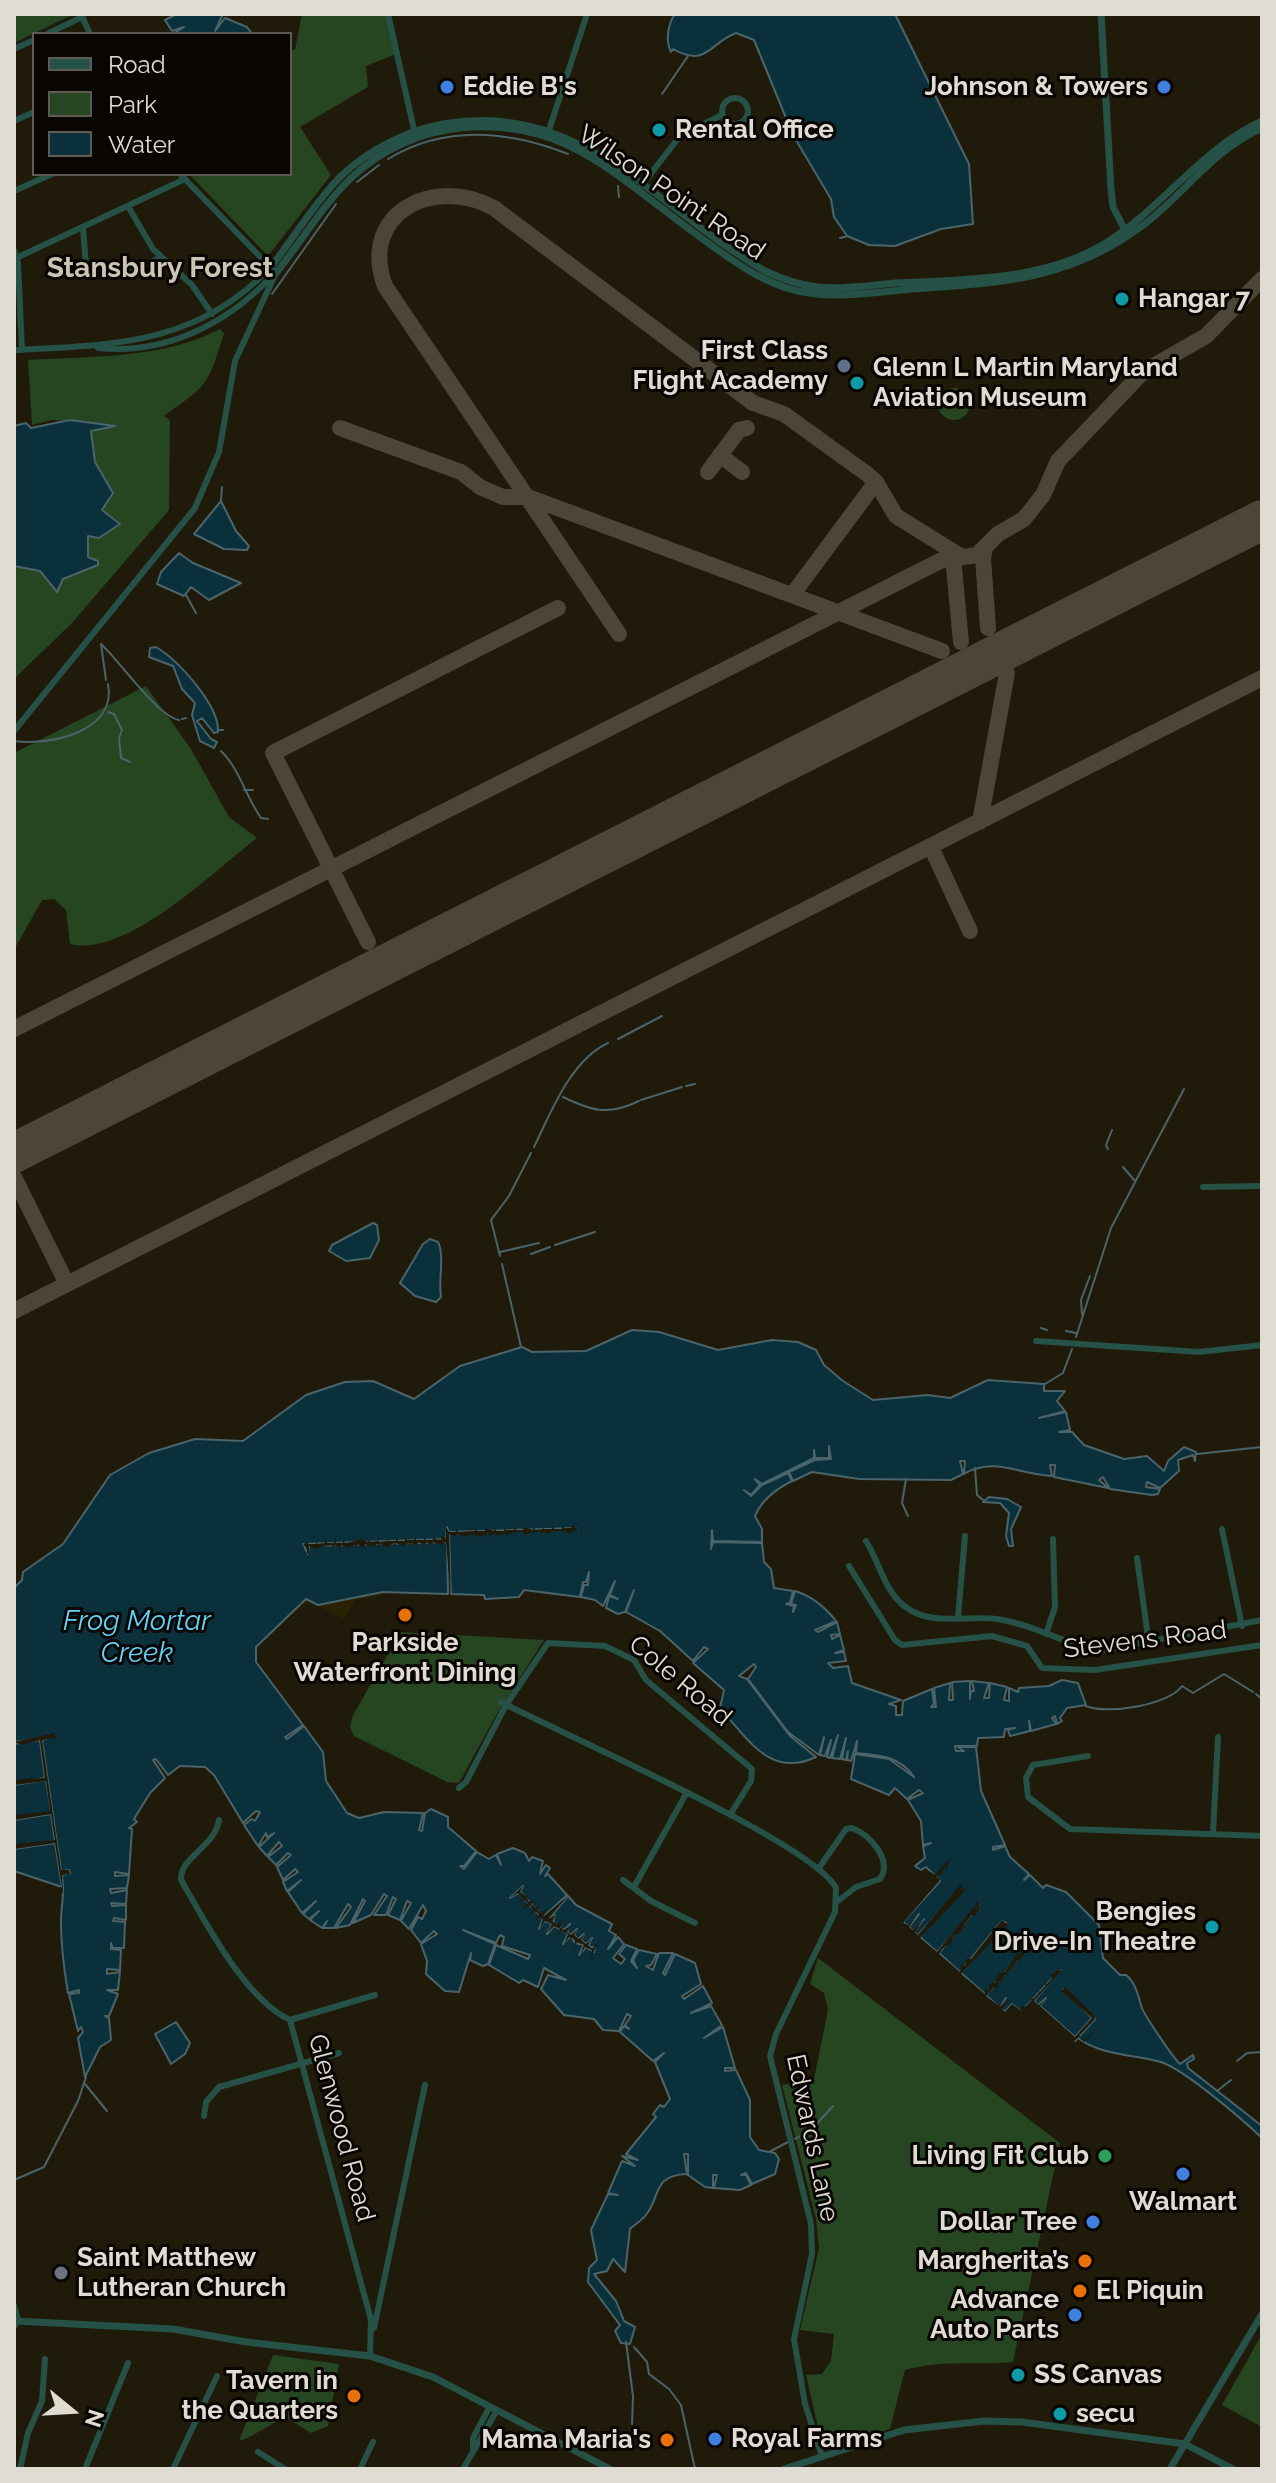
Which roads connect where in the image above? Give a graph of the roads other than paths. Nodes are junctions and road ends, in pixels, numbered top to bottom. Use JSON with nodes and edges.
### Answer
{"nodes":[{"id":1,"x":388,"y":14,"type":"edge"},
{"id":2,"x":587,"y":14,"type":"edge"},
{"id":3,"x":1101,"y":14,"type":"edge"},
{"id":4,"x":82,"y":16,"type":"edge"},
{"id":5,"x":51,"y":32,"type":"edge"},
{"id":6,"x":722,"y":115,"type":"junction"},
{"id":7,"x":1262,"y":121,"type":"edge"},
{"id":8,"x":1262,"y":128,"type":"edge"},
{"id":9,"x":548,"y":133,"type":"junction"},
{"id":10,"x":415,"y":134,"type":"junction"},
{"id":11,"x":48,"y":176,"type":"edge"},
{"id":12,"x":182,"y":177,"type":"edge"},
{"id":13,"x":640,"y":188,"type":"junction"},
{"id":14,"x":14,"y":191,"type":"edge"},
{"id":15,"x":129,"y":208,"type":"junction"},
{"id":16,"x":83,"y":229,"type":"junction"},
{"id":17,"x":1126,"y":233,"type":"junction"},
{"id":18,"x":14,"y":250,"type":"edge"},
{"id":19,"x":161,"y":257,"type":"junction"},
{"id":20,"x":16,"y":259,"type":"edge"},
{"id":21,"x":273,"y":270,"type":"junction"},
{"id":22,"x":212,"y":314,"type":"junction"},
{"id":23,"x":18,"y":315,"type":"edge"},
{"id":24,"x":90,"y":347,"type":"junction"},
{"id":25,"x":14,"y":350,"type":"edge"},
{"id":26,"x":22,"y":350,"type":"junction"},
{"id":27,"x":14,"y":731,"type":"edge"},
{"id":28,"x":1262,"y":1186,"type":"edge"},
{"id":29,"x":1203,"y":1187,"type":"dead end"},
{"id":30,"x":1036,"y":1341,"type":"dead end"},
{"id":31,"x":1262,"y":1345,"type":"edge"},
{"id":32,"x":1222,"y":1529,"type":"dead end"},
{"id":33,"x":965,"y":1536,"type":"dead end"},
{"id":34,"x":1053,"y":1539,"type":"dead end"},
{"id":35,"x":866,"y":1541,"type":"dead end"},
{"id":36,"x":1137,"y":1558,"type":"dead end"},
{"id":37,"x":849,"y":1566,"type":"dead end"},
{"id":38,"x":958,"y":1617,"type":"junction"},
{"id":39,"x":1262,"y":1620,"type":"edge"},
{"id":40,"x":1242,"y":1626,"type":"junction"},
{"id":41,"x":1046,"y":1634,"type":"junction"},
{"id":42,"x":1149,"y":1644,"type":"junction"},
{"id":43,"x":1262,"y":1645,"type":"edge"},
{"id":44,"x":503,"y":1703,"type":"junction"},
{"id":45,"x":1218,"y":1737,"type":"dead end"},
{"id":46,"x":1088,"y":1756,"type":"dead end"},
{"id":47,"x":459,"y":1788,"type":"dead end"},
{"id":48,"x":686,"y":1794,"type":"junction"},
{"id":49,"x":730,"y":1815,"type":"junction"},
{"id":50,"x":219,"y":1820,"type":"dead end"},
{"id":51,"x":1213,"y":1833,"type":"junction"},
{"id":52,"x":1262,"y":1836,"type":"edge"},
{"id":53,"x":819,"y":1868,"type":"junction"},
{"id":54,"x":623,"y":1880,"type":"dead end"},
{"id":55,"x":634,"y":1887,"type":"junction"},
{"id":56,"x":837,"y":1901,"type":"junction"},
{"id":57,"x":695,"y":1923,"type":"dead end"},
{"id":58,"x":375,"y":1995,"type":"dead end"},
{"id":59,"x":290,"y":2020,"type":"junction"},
{"id":60,"x":339,"y":2053,"type":"dead end"},
{"id":61,"x":302,"y":2064,"type":"junction"},
{"id":62,"x":425,"y":2085,"type":"dead end"},
{"id":63,"x":204,"y":2116,"type":"dead end"},
{"id":64,"x":14,"y":2305,"type":"edge"},
{"id":65,"x":1262,"y":2314,"type":"edge"},
{"id":66,"x":15,"y":2323,"type":"edge"},
{"id":67,"x":372,"y":2331,"type":"junction"},
{"id":68,"x":370,"y":2356,"type":"junction"},
{"id":69,"x":45,"y":2359,"type":"dead end"},
{"id":70,"x":128,"y":2363,"type":"dead end"},
{"id":71,"x":217,"y":2376,"type":"dead end"},
{"id":72,"x":493,"y":2410,"type":"junction"},
{"id":73,"x":373,"y":2442,"type":"dead end"},
{"id":74,"x":1185,"y":2444,"type":"junction"},
{"id":75,"x":258,"y":2452,"type":"dead end"},
{"id":76,"x":822,"y":2456,"type":"junction"},
{"id":77,"x":20,"y":2469,"type":"edge"},
{"id":78,"x":85,"y":2469,"type":"edge"},
{"id":79,"x":173,"y":2469,"type":"edge"},
{"id":80,"x":285,"y":2469,"type":"edge"},
{"id":81,"x":360,"y":2469,"type":"edge"},
{"id":82,"x":463,"y":2469,"type":"edge"},
{"id":83,"x":607,"y":2469,"type":"edge"},
{"id":84,"x":786,"y":2469,"type":"edge"},
{"id":85,"x":1170,"y":2469,"type":"edge"},
{"id":86,"x":1233,"y":2469,"type":"edge"}],
"edges":[{"from":1,"to":10,"type":"street"},
{"from":2,"to":9,"type":"street"},
{"from":3,"to":17,"type":"street"},
{"from":4,"to":5,"type":"street"},
{"from":6,"to":6,"type":"street"},
{"from":6,"to":13,"type":"street"},
{"from":7,"to":17,"type":"street","name":"Wilson Point Road"},
{"from":8,"to":17,"type":"street","name":"Wilson Point Road"},
{"from":9,"to":10,"type":"street","name":"Wilson Point Road"},
{"from":9,"to":13,"type":"street","name":"Wilson Point Road"},
{"from":10,"to":21,"type":"street","name":"Wilson Point Road"},
{"from":11,"to":14,"type":"street"},
{"from":12,"to":15,"type":"street"},
{"from":12,"to":21,"type":"street"},
{"from":13,"to":17,"type":"street","name":"Wilson Point Road"},
{"from":15,"to":16,"type":"street"},
{"from":15,"to":19,"type":"street"},
{"from":16,"to":19,"type":"street"},
{"from":16,"to":20,"type":"street"},
{"from":18,"to":20,"type":"street"},
{"from":19,"to":22,"type":"street"},
{"from":20,"to":23,"type":"street"},
{"from":21,"to":22,"type":"street","name":"Wilson Point Road"},
{"from":21,"to":24,"type":"street","name":"Wilson Point Road"},
{"from":21,"to":27,"type":"street"},
{"from":22,"to":24,"type":"street","name":"Wilson Point Road"},
{"from":23,"to":26,"type":"street"},
{"from":24,"to":26,"type":"street","name":"Wilson Point Road"},
{"from":25,"to":26,"type":"street","name":"Wilson Point Road"},
{"from":28,"to":29,"type":"street"},
{"from":30,"to":31,"type":"street"},
{"from":32,"to":40,"type":"street"},
{"from":33,"to":38,"type":"street"},
{"from":34,"to":41,"type":"street"},
{"from":35,"to":38,"type":"street"},
{"from":36,"to":42,"type":"street"},
{"from":37,"to":43,"type":"street","name":"Stevens Road"},
{"from":38,"to":41,"type":"street"},
{"from":39,"to":40,"type":"street"},
{"from":40,"to":42,"type":"street"},
{"from":41,"to":42,"type":"street"},
{"from":44,"to":47,"type":"street"},
{"from":44,"to":48,"type":"street"},
{"from":44,"to":49,"type":"street","name":"Cole Road"},
{"from":45,"to":51,"type":"street"},
{"from":46,"to":51,"type":"street"},
{"from":48,"to":49,"type":"street"},
{"from":48,"to":55,"type":"street"},
{"from":49,"to":53,"type":"street"},
{"from":50,"to":59,"type":"street","name":"Glenwood Road"},
{"from":51,"to":52,"type":"street"},
{"from":53,"to":56,"type":"street"},
{"from":53,"to":56,"type":"street"},
{"from":54,"to":55,"type":"street"},
{"from":55,"to":57,"type":"street"},
{"from":56,"to":76,"type":"street","name":"Edwards Lane"},
{"from":58,"to":59,"type":"street"},
{"from":59,"to":61,"type":"street","name":"Glenwood Road"},
{"from":60,"to":61,"type":"street"},
{"from":61,"to":63,"type":"street"},
{"from":61,"to":67,"type":"street","name":"Glenwood Road"},
{"from":62,"to":67,"type":"street"},
{"from":64,"to":66,"type":"street"},
{"from":65,"to":74,"type":"street"},
{"from":66,"to":68,"type":"street"},
{"from":67,"to":68,"type":"street","name":"Glenwood Road"},
{"from":68,"to":72,"type":"street"},
{"from":69,"to":77,"type":"street"},
{"from":70,"to":78,"type":"street"},
{"from":71,"to":79,"type":"street"},
{"from":72,"to":82,"type":"street"},
{"from":72,"to":83,"type":"street"},
{"from":73,"to":81,"type":"street"},
{"from":74,"to":76,"type":"street"},
{"from":74,"to":85,"type":"street"},
{"from":74,"to":86,"type":"street"},
{"from":75,"to":80,"type":"street"},
{"from":76,"to":84,"type":"street"}]}
